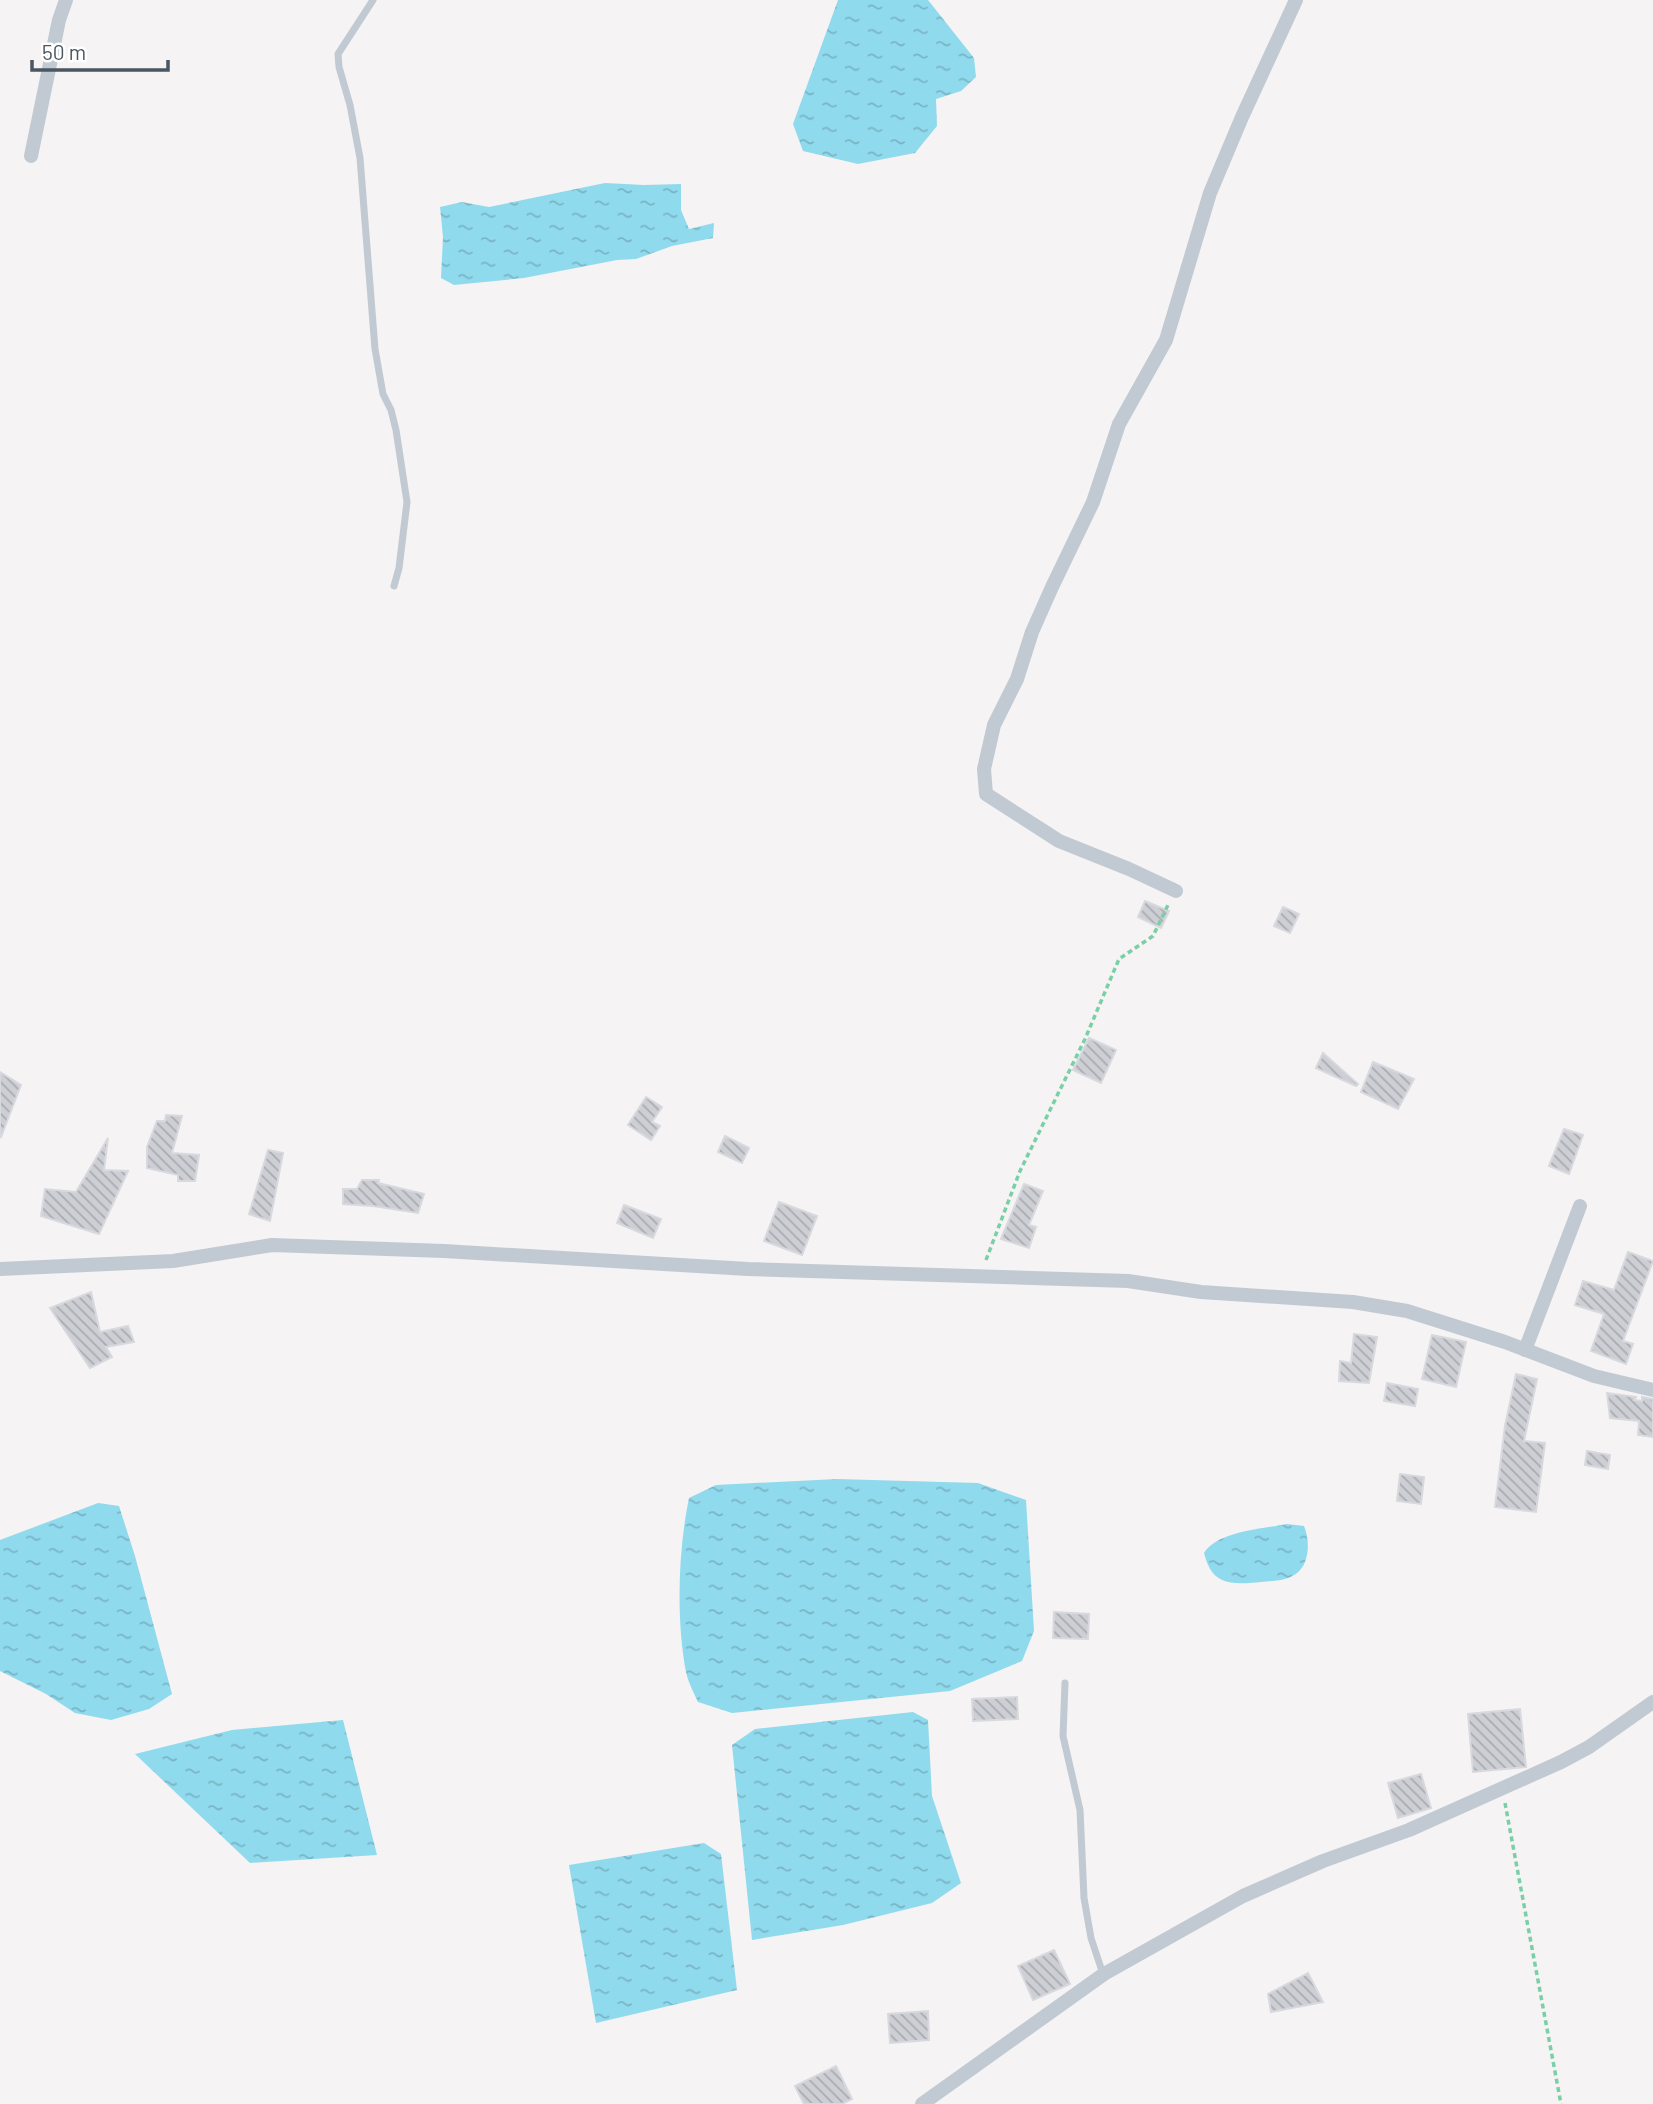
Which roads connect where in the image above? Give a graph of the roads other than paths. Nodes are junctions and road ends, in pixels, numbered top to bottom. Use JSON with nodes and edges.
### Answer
{"nodes":[{"id":1,"x":66,"y":0,"type":"edge"},
{"id":2,"x":373,"y":0,"type":"edge"},
{"id":3,"x":1296,"y":0,"type":"edge"},
{"id":4,"x":31,"y":156,"type":"dead end"},
{"id":5,"x":394,"y":586,"type":"dead end"},
{"id":6,"x":1176,"y":891,"type":"road end"},
{"id":7,"x":1580,"y":1206,"type":"dead end"},
{"id":8,"x":0,"y":1269,"type":"edge"},
{"id":9,"x":1525,"y":1350,"type":"junction"},
{"id":10,"x":1653,"y":1390,"type":"edge"},
{"id":11,"x":1065,"y":1683,"type":"dead end"},
{"id":12,"x":1653,"y":1702,"type":"edge"},
{"id":13,"x":1104,"y":1974,"type":"junction"},
{"id":14,"x":922,"y":2104,"type":"edge"}],
"edges":[{"from":1,"to":4,"type":"street"},
{"from":2,"to":5,"type":"lane"},
{"from":3,"to":6,"type":"street"},
{"from":7,"to":9,"type":"street"},
{"from":8,"to":9,"type":"street"},
{"from":9,"to":10,"type":"street"},
{"from":11,"to":13,"type":"lane"},
{"from":12,"to":13,"type":"street"},
{"from":13,"to":14,"type":"street"}]}
